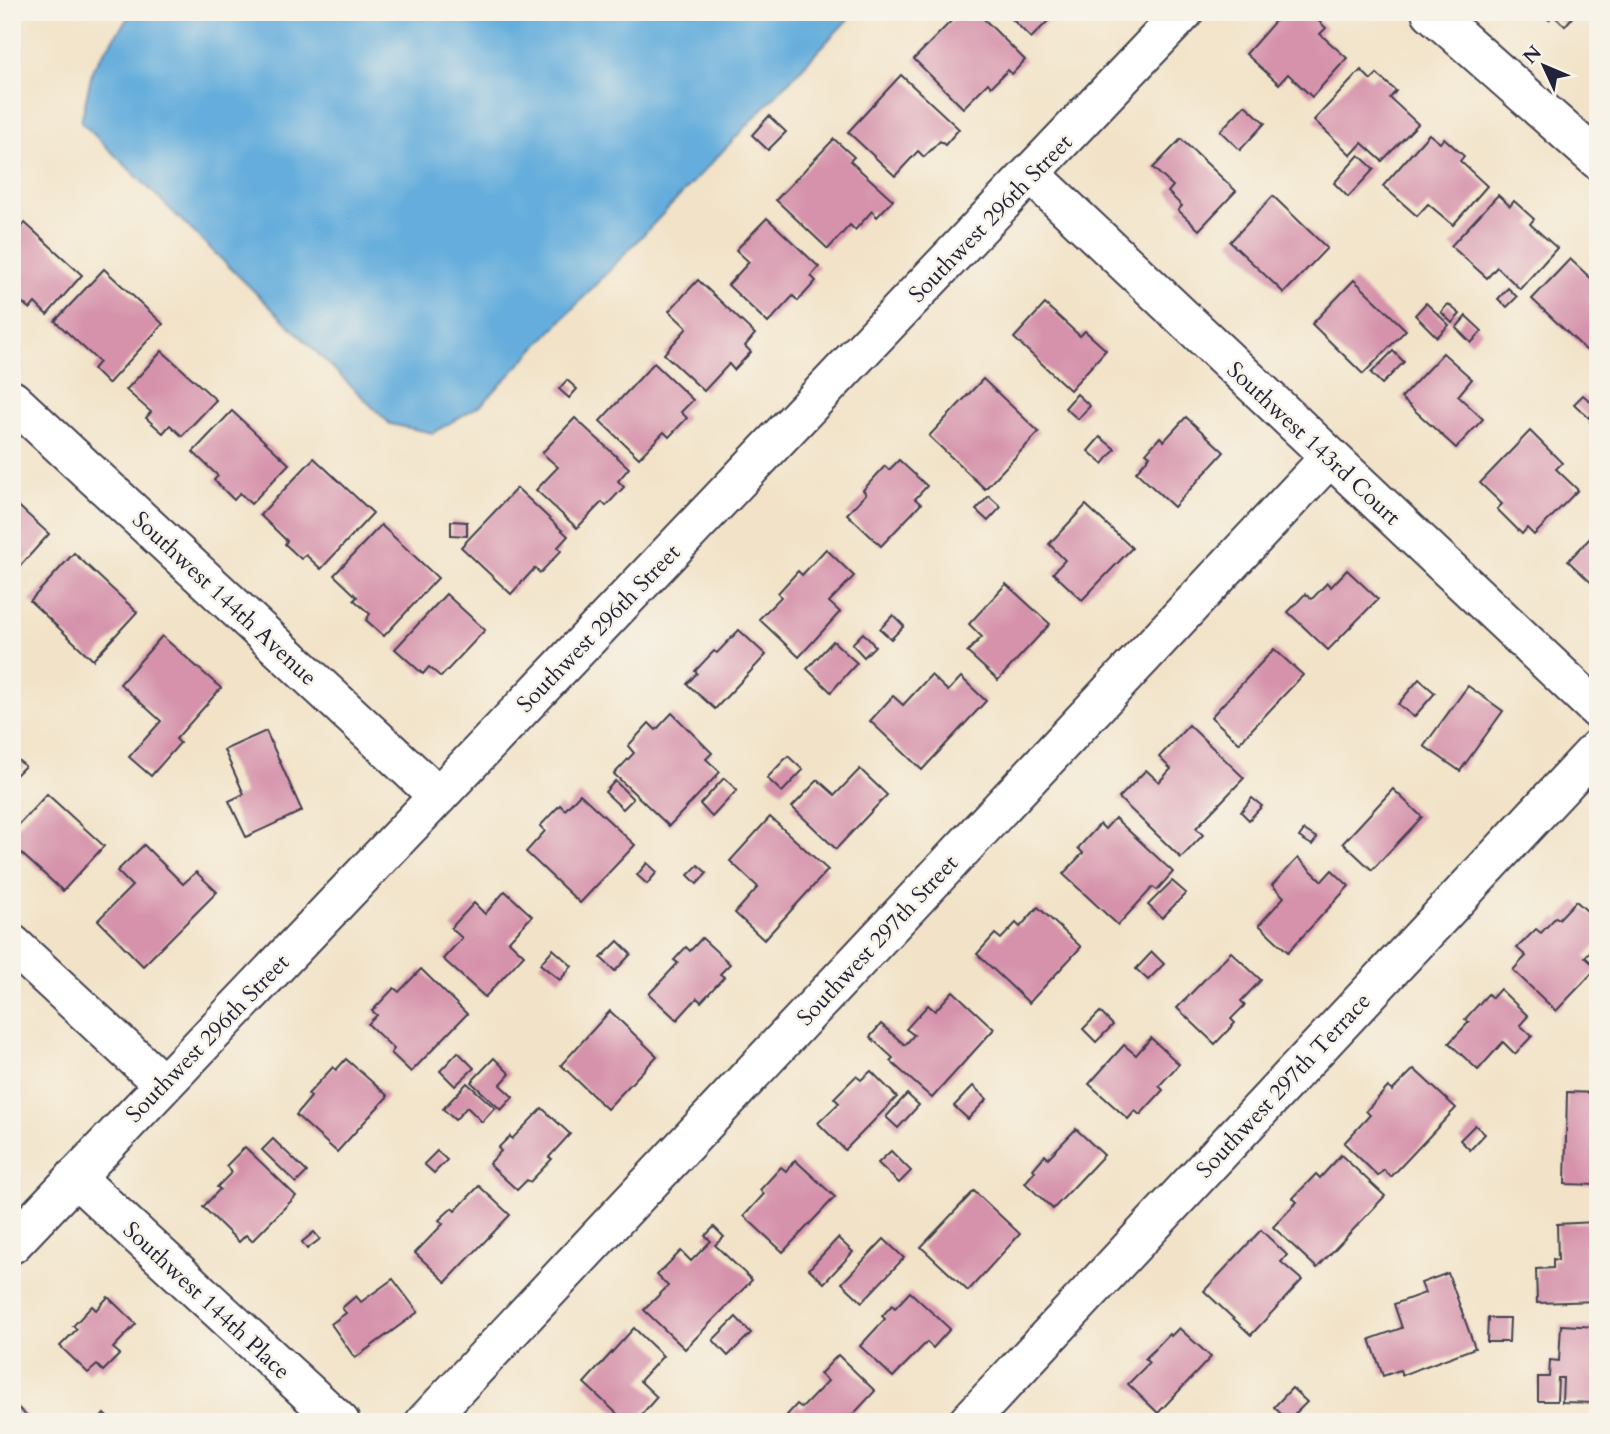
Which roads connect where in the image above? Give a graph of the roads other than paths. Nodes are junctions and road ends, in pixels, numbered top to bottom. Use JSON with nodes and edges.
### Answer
{"nodes":[{"id":1,"x":1184,"y":12,"type":"edge"},
{"id":2,"x":1431,"y":12,"type":"edge"},
{"id":3,"x":1598,"y":160,"type":"edge"},
{"id":4,"x":1032,"y":174,"type":"junction"},
{"id":5,"x":12,"y":400,"type":"edge"},
{"id":6,"x":1329,"y":458,"type":"junction"},
{"id":7,"x":1598,"y":710,"type":"edge"},
{"id":8,"x":1598,"y":748,"type":"edge"},
{"id":9,"x":438,"y":796,"type":"junction"},
{"id":10,"x":12,"y":944,"type":"edge"},
{"id":11,"x":163,"y":1084,"type":"junction"},
{"id":12,"x":75,"y":1177,"type":"junction"},
{"id":13,"x":12,"y":1244,"type":"edge"},
{"id":14,"x":340,"y":1422,"type":"edge"},
{"id":15,"x":425,"y":1422,"type":"edge"},
{"id":16,"x":968,"y":1422,"type":"edge"}],
"edges":[{"from":1,"to":4,"type":"street","name":"Southwest 296th Street"},
{"from":2,"to":3,"type":"street"},
{"from":4,"to":6,"type":"street","name":"Southwest 143rd Court"},
{"from":4,"to":9,"type":"street","name":"Southwest 296th Street"},
{"from":5,"to":9,"type":"street","name":"Southwest 144th Avenue"},
{"from":6,"to":7,"type":"street","name":"Southwest 143rd Court"},
{"from":6,"to":15,"type":"street","name":"Southwest 297th Street"},
{"from":8,"to":16,"type":"street","name":"Southwest 297th Terrace"},
{"from":9,"to":11,"type":"street","name":"Southwest 296th Street"},
{"from":10,"to":11,"type":"street"},
{"from":11,"to":12,"type":"street","name":"Southwest 296th Street"},
{"from":12,"to":13,"type":"street","name":"Southwest 296th Street"},
{"from":12,"to":14,"type":"street","name":"Southwest 144th Place"}]}
